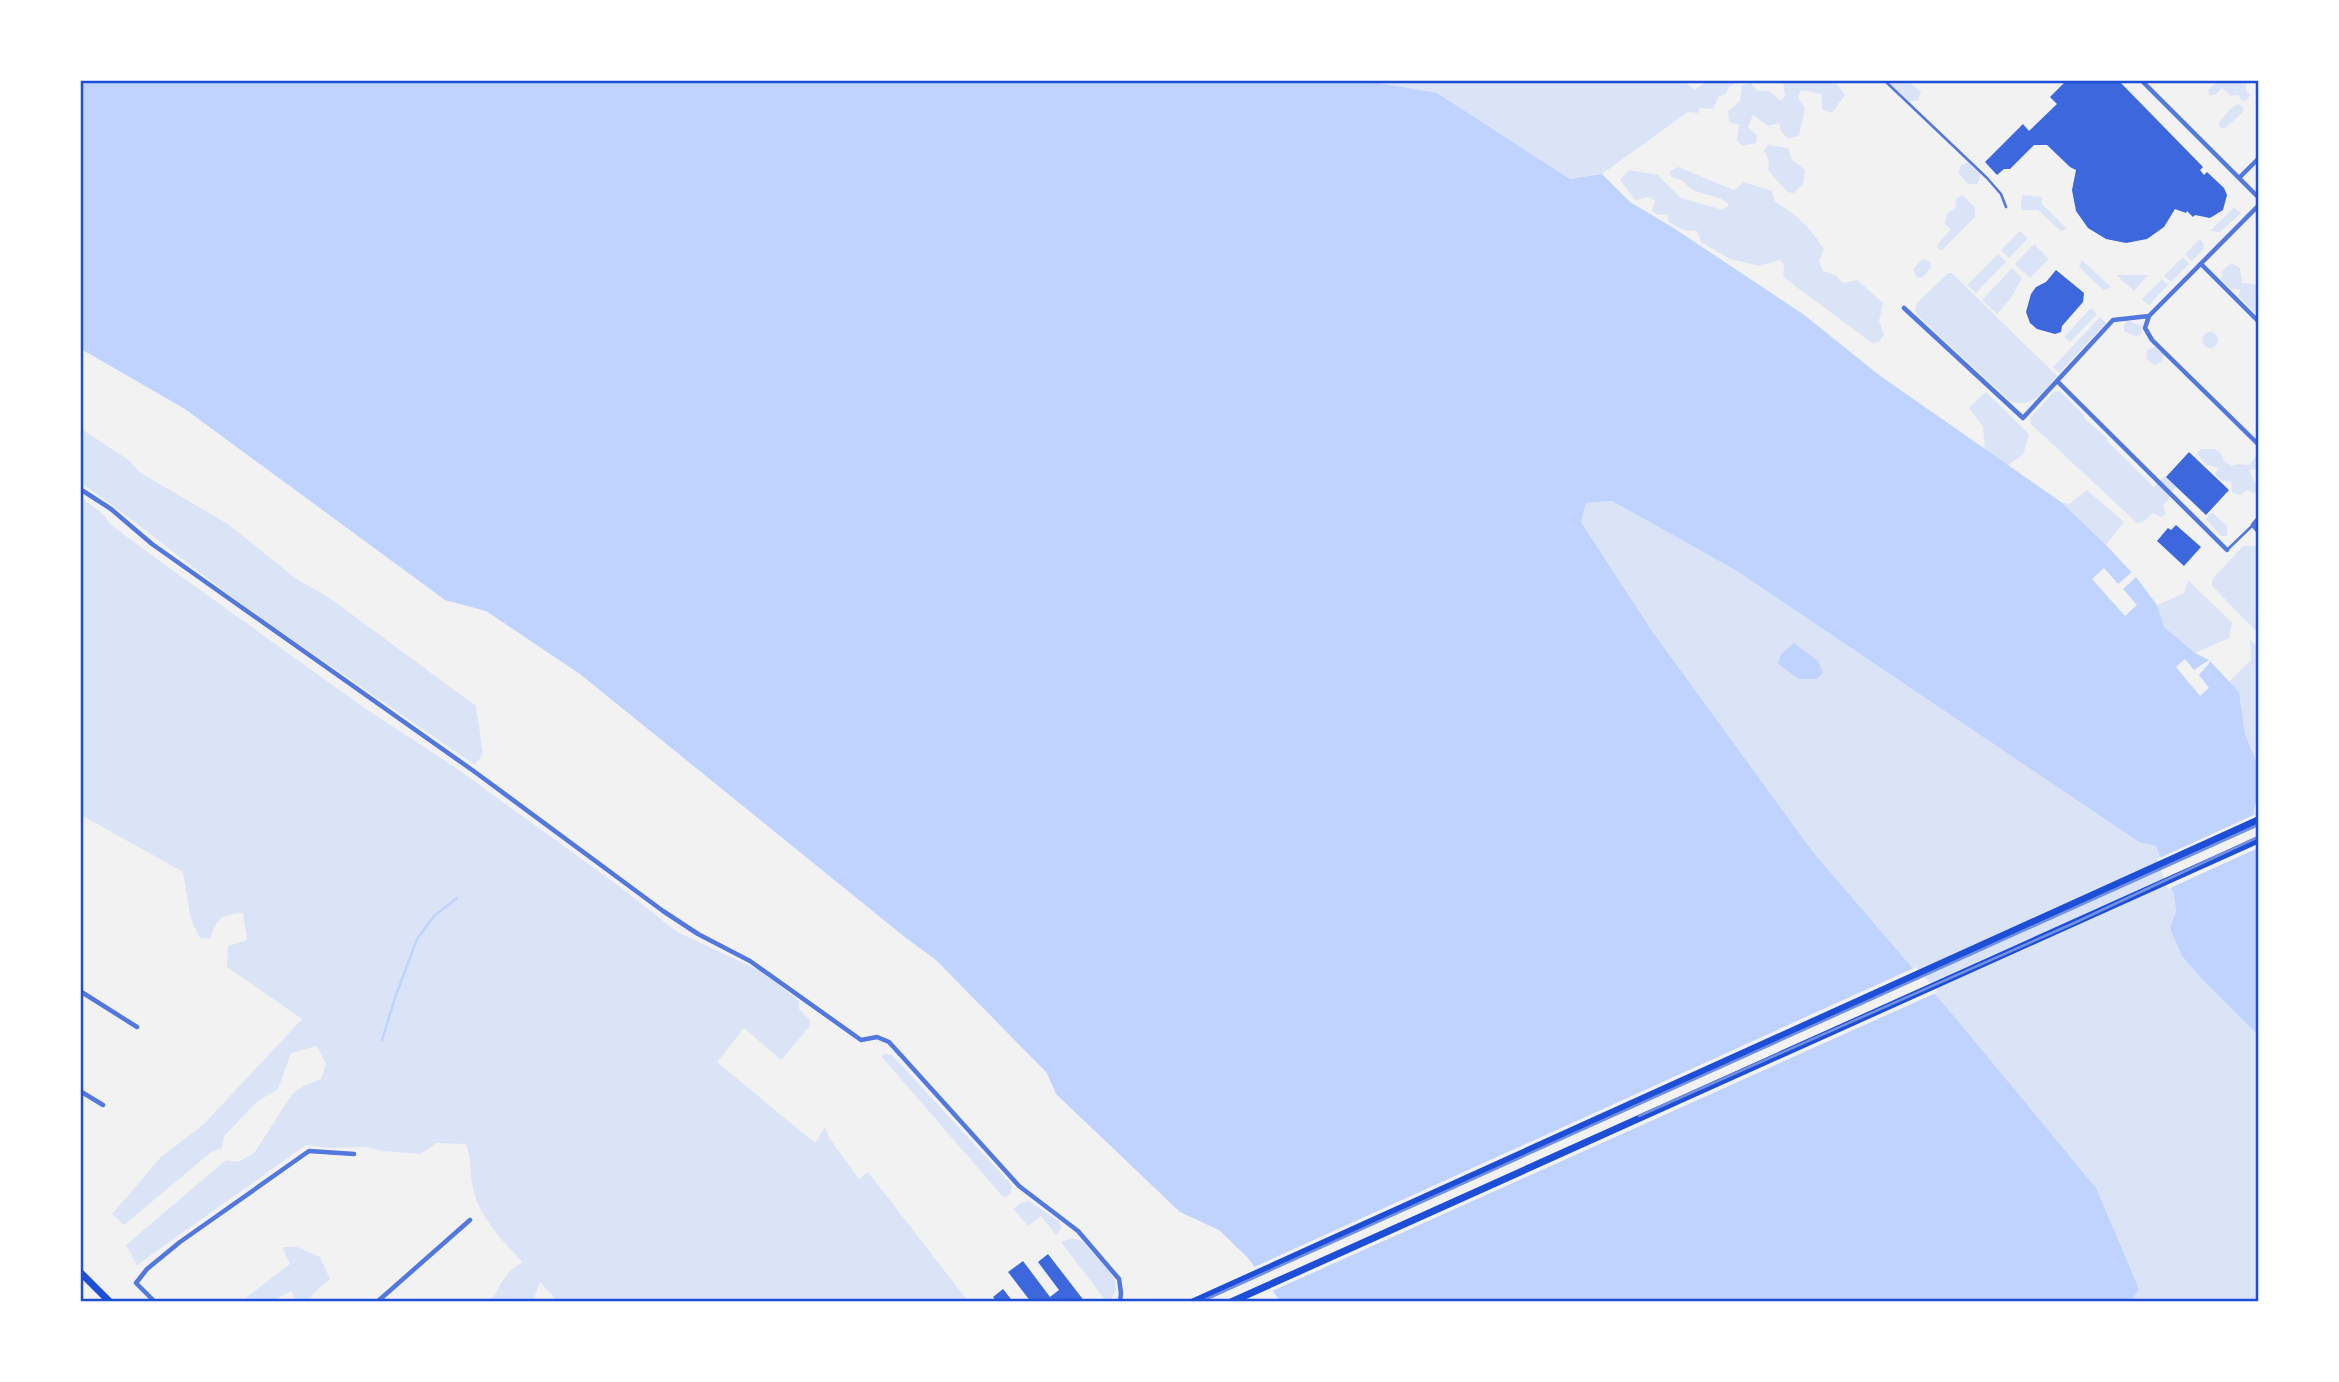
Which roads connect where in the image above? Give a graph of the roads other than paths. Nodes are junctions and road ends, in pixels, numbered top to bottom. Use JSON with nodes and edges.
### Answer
{"nodes":[{"id":1,"x":1884,"y":80,"type":"edge"},
{"id":2,"x":2141,"y":80,"type":"edge"},
{"id":3,"x":2259,"y":159,"type":"edge"},
{"id":4,"x":2239,"y":178,"type":"junction"},
{"id":5,"x":2259,"y":197,"type":"edge"},
{"id":6,"x":2259,"y":206,"type":"edge"},
{"id":7,"x":2006,"y":207,"type":"dead end"},
{"id":8,"x":2201,"y":264,"type":"junction"},
{"id":9,"x":1904,"y":308,"type":"dead end"},
{"id":10,"x":2149,"y":316,"type":"junction"},
{"id":11,"x":2259,"y":321,"type":"edge"},
{"id":12,"x":2057,"y":381,"type":"junction"},
{"id":13,"x":2259,"y":444,"type":"edge"},
{"id":14,"x":80,"y":489,"type":"edge"},
{"id":15,"x":2259,"y":519,"type":"edge"},
{"id":16,"x":2253,"y":525,"type":"junction"},
{"id":17,"x":2259,"y":531,"type":"edge"},
{"id":18,"x":2227,"y":550,"type":"joint"},
{"id":19,"x":2259,"y":820,"type":"edge"},
{"id":20,"x":2259,"y":840,"type":"edge"},
{"id":21,"x":80,"y":990,"type":"edge"},
{"id":22,"x":137,"y":1027,"type":"dead end"},
{"id":23,"x":80,"y":1091,"type":"edge"},
{"id":24,"x":103,"y":1105,"type":"dead end"},
{"id":25,"x":354,"y":1154,"type":"dead end"},
{"id":26,"x":470,"y":1220,"type":"dead end"},
{"id":27,"x":80,"y":1272,"type":"edge"},
{"id":28,"x":108,"y":1301,"type":"edge"},
{"id":29,"x":155,"y":1301,"type":"edge"},
{"id":30,"x":377,"y":1301,"type":"edge"},
{"id":31,"x":1120,"y":1301,"type":"edge"},
{"id":32,"x":1193,"y":1301,"type":"edge"},
{"id":33,"x":1231,"y":1301,"type":"edge"}],
"edges":[{"from":1,"to":7,"type":"lane"},
{"from":2,"to":4,"type":"street"},
{"from":3,"to":4,"type":"street"},
{"from":4,"to":5,"type":"street"},
{"from":6,"to":8,"type":"street"},
{"from":8,"to":10,"type":"street"},
{"from":8,"to":11,"type":"street"},
{"from":9,"to":12,"type":"street"},
{"from":10,"to":12,"type":"street"},
{"from":10,"to":13,"type":"street"},
{"from":12,"to":18,"type":"street"},
{"from":14,"to":31,"type":"street"},
{"from":15,"to":16,"type":"street"},
{"from":16,"to":17,"type":"street"},
{"from":16,"to":18,"type":"lane"},
{"from":19,"to":32,"type":"main road"},
{"from":20,"to":33,"type":"main road"},
{"from":21,"to":22,"type":"street"},
{"from":23,"to":24,"type":"street"},
{"from":25,"to":29,"type":"street"},
{"from":26,"to":30,"type":"street"},
{"from":27,"to":28,"type":"main road"}]}
